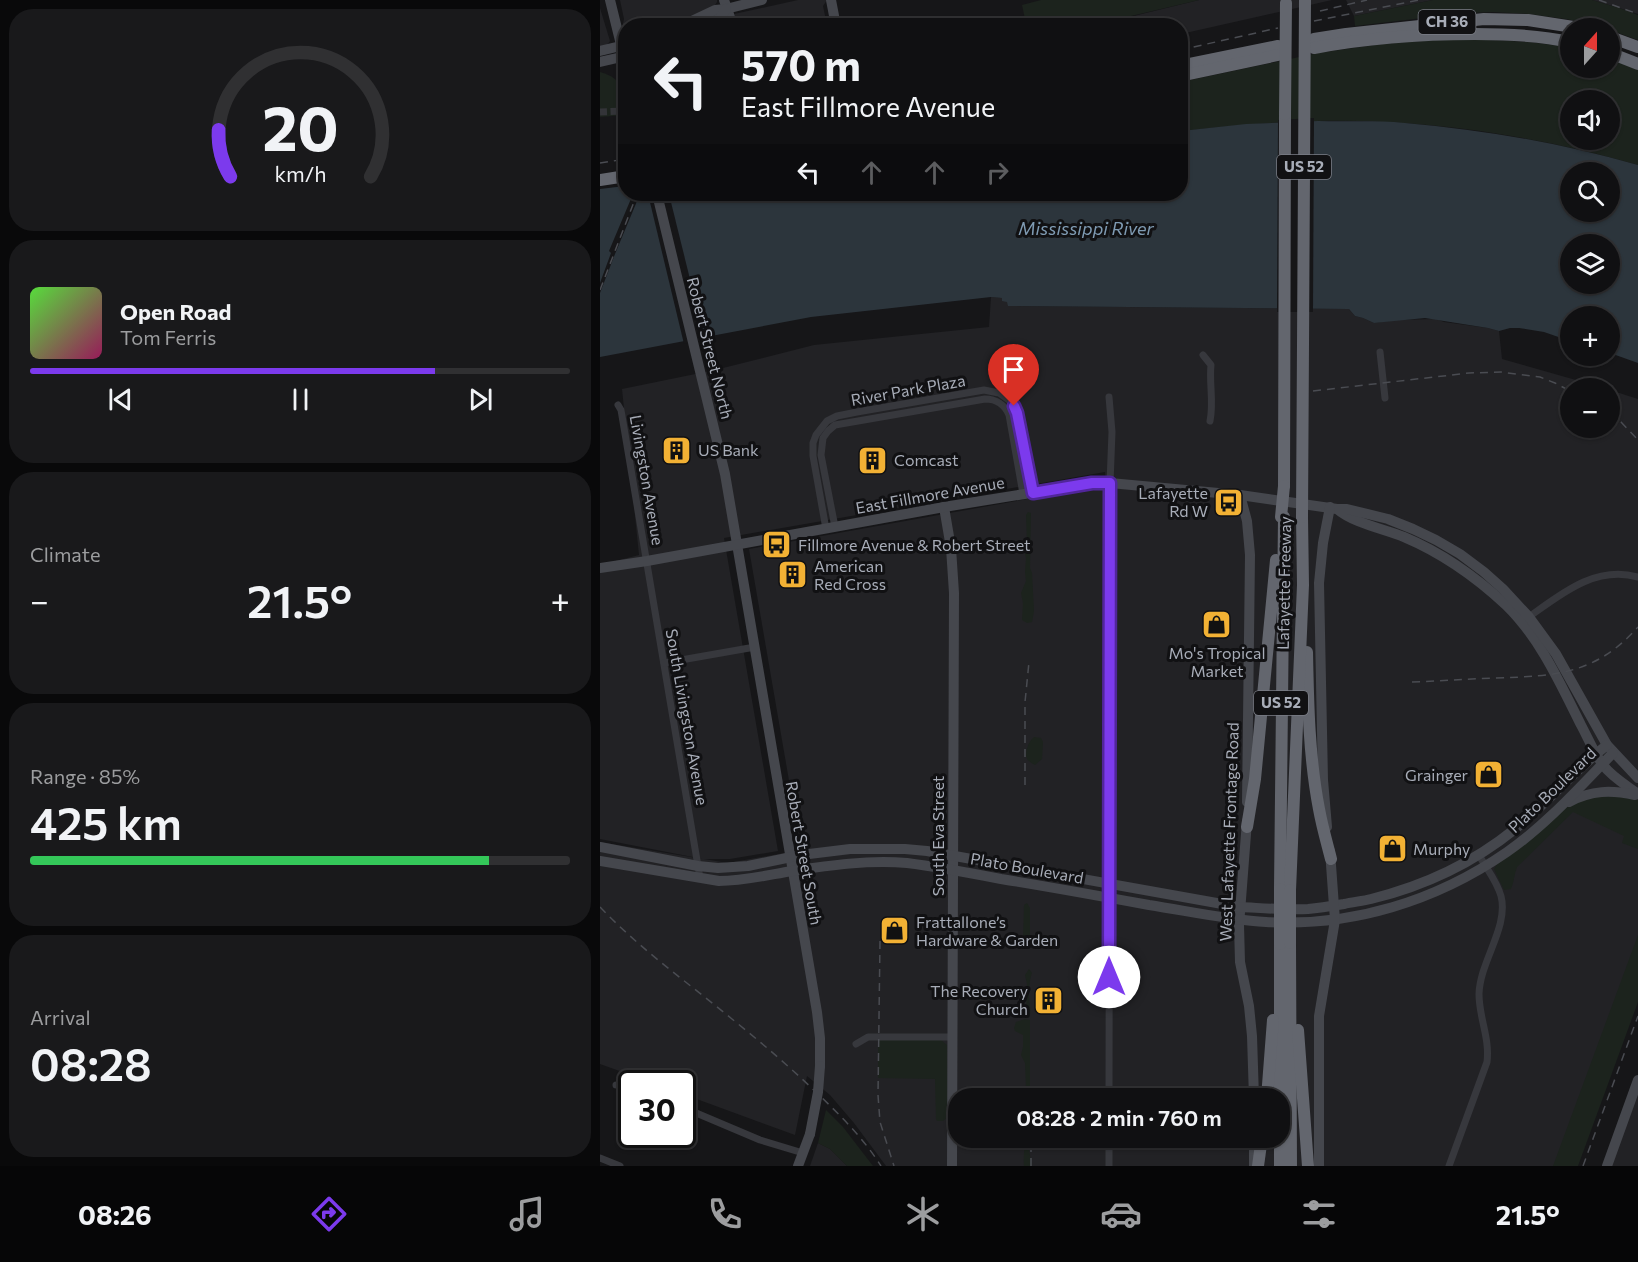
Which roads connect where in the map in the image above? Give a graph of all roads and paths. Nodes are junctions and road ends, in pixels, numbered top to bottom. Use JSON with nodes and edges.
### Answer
{"nodes":[{"id":1,"x":610,"y":0,"type":"edge"},
{"id":2,"x":762,"y":0,"type":"edge"},
{"id":3,"x":831,"y":0,"type":"edge"},
{"id":4,"x":1286,"y":0,"type":"edge"},
{"id":5,"x":1305,"y":0,"type":"edge"},
{"id":6,"x":725,"y":5,"type":"edge"},
{"id":7,"x":698,"y":18,"type":"edge"},
{"id":8,"x":834,"y":18,"type":"edge"},
{"id":9,"x":1560,"y":25,"type":"edge"},
{"id":10,"x":618,"y":31,"type":"edge"},
{"id":11,"x":1560,"y":40,"type":"edge"},
{"id":12,"x":1620,"y":41,"type":"edge"},
{"id":13,"x":1638,"y":47,"type":"edge"},
{"id":14,"x":600,"y":51,"type":"edge"},
{"id":15,"x":618,"y":53,"type":"edge"},
{"id":16,"x":618,"y":56,"type":"edge"},
{"id":17,"x":1620,"y":57,"type":"edge"},
{"id":18,"x":600,"y":62,"type":"edge"},
{"id":19,"x":1638,"y":64,"type":"edge"},
{"id":20,"x":1188,"y":65,"type":"edge"},
{"id":21,"x":1188,"y":74,"type":"edge"},
{"id":22,"x":618,"y":170,"type":"edge"},
{"id":23,"x":600,"y":172,"type":"edge"},
{"id":24,"x":618,"y":177,"type":"edge"},
{"id":25,"x":600,"y":180,"type":"edge"},
{"id":26,"x":659,"y":201,"type":"edge"},
{"id":27,"x":1380,"y":352,"type":"dead end"},
{"id":28,"x":1203,"y":355,"type":"dead end"},
{"id":29,"x":1109,"y":397,"type":"dead end"},
{"id":30,"x":1384,"y":398,"type":"dead end"},
{"id":31,"x":618,"y":405,"type":"dead end"},
{"id":32,"x":1210,"y":421,"type":"dead end"},
{"id":33,"x":1110,"y":483,"type":"junction"},
{"id":34,"x":1028,"y":493,"type":"junction"},
{"id":35,"x":1240,"y":495,"type":"junction"},
{"id":36,"x":944,"y":507,"type":"junction"},
{"id":37,"x":1334,"y":508,"type":"junction"},
{"id":38,"x":1282,"y":517,"type":"junction"},
{"id":39,"x":830,"y":528,"type":"junction"},
{"id":40,"x":737,"y":545,"type":"junction"},
{"id":41,"x":647,"y":561,"type":"junction"},
{"id":42,"x":600,"y":568,"type":"edge"},
{"id":43,"x":1638,"y":577,"type":"edge"},
{"id":44,"x":1303,"y":585,"type":"junction"},
{"id":45,"x":1525,"y":620,"type":"junction"},
{"id":46,"x":755,"y":647,"type":"junction"},
{"id":47,"x":664,"y":663,"type":"junction"},
{"id":48,"x":1610,"y":749,"type":"junction"},
{"id":49,"x":1596,"y":754,"type":"junction"},
{"id":50,"x":1602,"y":764,"type":"junction"},
{"id":51,"x":1638,"y":778,"type":"edge"},
{"id":52,"x":1638,"y":795,"type":"edge"},
{"id":53,"x":1561,"y":806,"type":"junction"},
{"id":54,"x":1247,"y":827,"type":"junction"},
{"id":55,"x":600,"y":847,"type":"edge"},
{"id":56,"x":1479,"y":855,"type":"junction"},
{"id":57,"x":952,"y":856,"type":"junction"},
{"id":58,"x":790,"y":858,"type":"junction"},
{"id":59,"x":1330,"y":859,"type":"junction"},
{"id":60,"x":600,"y":861,"type":"edge"},
{"id":61,"x":698,"y":866,"type":"junction"},
{"id":62,"x":1485,"y":866,"type":"junction"},
{"id":63,"x":954,"y":870,"type":"junction"},
{"id":64,"x":792,"y":871,"type":"junction"},
{"id":65,"x":700,"y":878,"type":"junction"},
{"id":66,"x":1110,"y":884,"type":"junction"},
{"id":67,"x":1285,"y":889,"type":"junction"},
{"id":68,"x":1110,"y":898,"type":"junction"},
{"id":69,"x":1334,"y":906,"type":"junction"},
{"id":70,"x":1239,"y":907,"type":"junction"},
{"id":71,"x":1239,"y":920,"type":"junction"},
{"id":72,"x":1335,"y":920,"type":"junction"},
{"id":73,"x":1285,"y":947,"type":"junction"},
{"id":74,"x":952,"y":1037,"type":"junction"},
{"id":75,"x":856,"y":1044,"type":"dead end"},
{"id":76,"x":1638,"y":1080,"type":"edge"},
{"id":77,"x":1109,"y":1088,"type":"edge"},
{"id":78,"x":1254,"y":1088,"type":"edge"},
{"id":79,"x":1268,"y":1088,"type":"edge"},
{"id":80,"x":696,"y":1113,"type":"edge"},
{"id":81,"x":1109,"y":1148,"type":"edge"},
{"id":82,"x":1255,"y":1148,"type":"edge"},
{"id":83,"x":1260,"y":1148,"type":"edge"},
{"id":84,"x":803,"y":1153,"type":"junction"},
{"id":85,"x":600,"y":1158,"type":"edge"},
{"id":86,"x":621,"y":1166,"type":"edge"},
{"id":87,"x":798,"y":1166,"type":"edge"},
{"id":88,"x":952,"y":1166,"type":"edge"},
{"id":89,"x":1109,"y":1166,"type":"edge"},
{"id":90,"x":1256,"y":1166,"type":"edge"},
{"id":91,"x":1280,"y":1166,"type":"edge"},
{"id":92,"x":1291,"y":1166,"type":"edge"},
{"id":93,"x":1308,"y":1166,"type":"edge"},
{"id":94,"x":1318,"y":1166,"type":"edge"},
{"id":95,"x":1449,"y":1166,"type":"edge"},
{"id":96,"x":1607,"y":1166,"type":"edge"}],
"edges":[{"from":1,"to":10,"type":"street"},
{"from":2,"to":6,"type":"street"},
{"from":3,"to":8,"type":"street"},
{"from":4,"to":38,"type":"highway","number":"US 52","bridge":true},
{"from":5,"to":44,"type":"highway","name":"Lafayette Freeway","number":"US 52","bridge":true},
{"from":6,"to":7,"type":"street"},
{"from":9,"to":11,"type":"highway","number":"CH 36"},
{"from":12,"to":13,"type":"highway"},
{"from":14,"to":15,"type":"street"},
{"from":16,"to":18,"type":"street"},
{"from":17,"to":19,"type":"highway"},
{"from":20,"to":21,"type":"highway"},
{"from":22,"to":23,"type":"highway"},
{"from":24,"to":25,"type":"highway"},
{"from":26,"to":40,"type":"street","name":"Robert Street North"},
{"from":27,"to":30,"type":"street"},
{"from":28,"to":32,"type":"street"},
{"from":29,"to":33,"type":"street"},
{"from":31,"to":41,"type":"street","name":"Livingston Avenue"},
{"from":33,"to":34,"type":"street","name":"East Fillmore Avenue"},
{"from":33,"to":35,"type":"street","name":"East Fillmore Avenue"},
{"from":33,"to":66,"type":"street"},
{"from":34,"to":36,"type":"street","name":"East Fillmore Avenue"},
{"from":34,"to":39,"type":"street","name":"River Park Plaza"},
{"from":35,"to":37,"type":"street","name":"East Fillmore Avenue"},
{"from":35,"to":54,"type":"street","name":"West Lafayette Frontage Road"},
{"from":36,"to":39,"type":"street","name":"East Fillmore Avenue"},
{"from":36,"to":57,"type":"street","name":"South Eva Street"},
{"from":37,"to":45,"type":"street","name":"East Fillmore Avenue"},
{"from":37,"to":59,"type":"street"},
{"from":38,"to":54,"type":"highway"},
{"from":38,"to":67,"type":"highway","name":"Lafayette Freeway","number":"US 52"},
{"from":39,"to":40,"type":"street","name":"East Fillmore Avenue"},
{"from":40,"to":41,"type":"street","name":"East Fillmore Avenue"},
{"from":40,"to":46,"type":"street","name":"Robert Street South"},
{"from":41,"to":42,"type":"street","name":"East Fillmore Avenue"},
{"from":41,"to":47,"type":"street","name":"South Livingston Avenue"},
{"from":43,"to":45,"type":"street"},
{"from":44,"to":59,"type":"highway"},
{"from":44,"to":67,"type":"highway","name":"Lafayette Freeway","number":"US 52"},
{"from":45,"to":48,"type":"street","name":"East Fillmore Avenue"},
{"from":45,"to":49,"type":"street","name":"East Fillmore Avenue"},
{"from":46,"to":47,"type":"street"},
{"from":46,"to":58,"type":"street","name":"Robert Street South"},
{"from":47,"to":61,"type":"street","name":"South Livingston Avenue"},
{"from":48,"to":49,"type":"street","name":"Plato Boulevard"},
{"from":48,"to":50,"type":"street","name":"Plato Boulevard"},
{"from":48,"to":51,"type":"street","name":"East Fillmore Avenue"},
{"from":49,"to":50,"type":"street","name":"East Fillmore Avenue"},
{"from":49,"to":56,"type":"street","name":"Plato Boulevard"},
{"from":50,"to":52,"type":"street","name":"East Fillmore Avenue"},
{"from":50,"to":53,"type":"street","name":"Plato Boulevard"},
{"from":52,"to":53,"type":"street"},
{"from":53,"to":62,"type":"street","name":"Plato Boulevard"},
{"from":54,"to":70,"type":"street","name":"West Lafayette Frontage Road"},
{"from":55,"to":61,"type":"street","name":"Plato Boulevard"},
{"from":56,"to":62,"type":"street"},
{"from":56,"to":69,"type":"street","name":"Plato Boulevard"},
{"from":57,"to":58,"type":"street","name":"Plato Boulevard"},
{"from":57,"to":63,"type":"street","name":"South Eva Street"},
{"from":57,"to":66,"type":"street","name":"Plato Boulevard"},
{"from":58,"to":61,"type":"street","name":"Plato Boulevard"},
{"from":58,"to":64,"type":"street","name":"Robert Street South"},
{"from":59,"to":69,"type":"street"},
{"from":60,"to":65,"type":"street","name":"Plato Boulevard"},
{"from":61,"to":65,"type":"street","name":"South Livingston Avenue"},
{"from":62,"to":72,"type":"street","name":"Plato Boulevard"},
{"from":62,"to":95,"type":"street"},
{"from":63,"to":64,"type":"street","name":"Plato Boulevard"},
{"from":63,"to":68,"type":"street","name":"Plato Boulevard"},
{"from":63,"to":74,"type":"street","name":"South Eva Street"},
{"from":64,"to":65,"type":"street","name":"Plato Boulevard"},
{"from":64,"to":84,"type":"street","name":"Robert Street South","bridge":true},
{"from":66,"to":68,"type":"street"},
{"from":66,"to":70,"type":"street","name":"Plato Boulevard"},
{"from":67,"to":73,"type":"highway","name":"Lafayette Freeway","number":"US 52","bridge":true},
{"from":68,"to":71,"type":"street","name":"Plato Boulevard"},
{"from":68,"to":77,"type":"street"},
{"from":69,"to":70,"type":"street","name":"Plato Boulevard"},
{"from":69,"to":72,"type":"street"},
{"from":70,"to":71,"type":"street","name":"West Lafayette Frontage Road"},
{"from":71,"to":72,"type":"street","name":"Plato Boulevard"},
{"from":71,"to":78,"type":"street","name":"West Lafayette Frontage Road"},
{"from":72,"to":94,"type":"street"},
{"from":73,"to":79,"type":"highway"},
{"from":73,"to":91,"type":"highway","name":"Lafayette Freeway","number":"US 52"},
{"from":73,"to":92,"type":"highway","name":"Lafayette Freeway","number":"US 52"},
{"from":73,"to":93,"type":"highway"},
{"from":74,"to":75,"type":"street"},
{"from":74,"to":88,"type":"street","name":"South Eva Street"},
{"from":76,"to":96,"type":"street"},
{"from":80,"to":84,"type":"street"},
{"from":81,"to":89,"type":"street"},
{"from":82,"to":90,"type":"street"},
{"from":83,"to":90,"type":"highway"},
{"from":84,"to":87,"type":"street","name":"Robert Street South"},
{"from":85,"to":86,"type":"street"}]}
